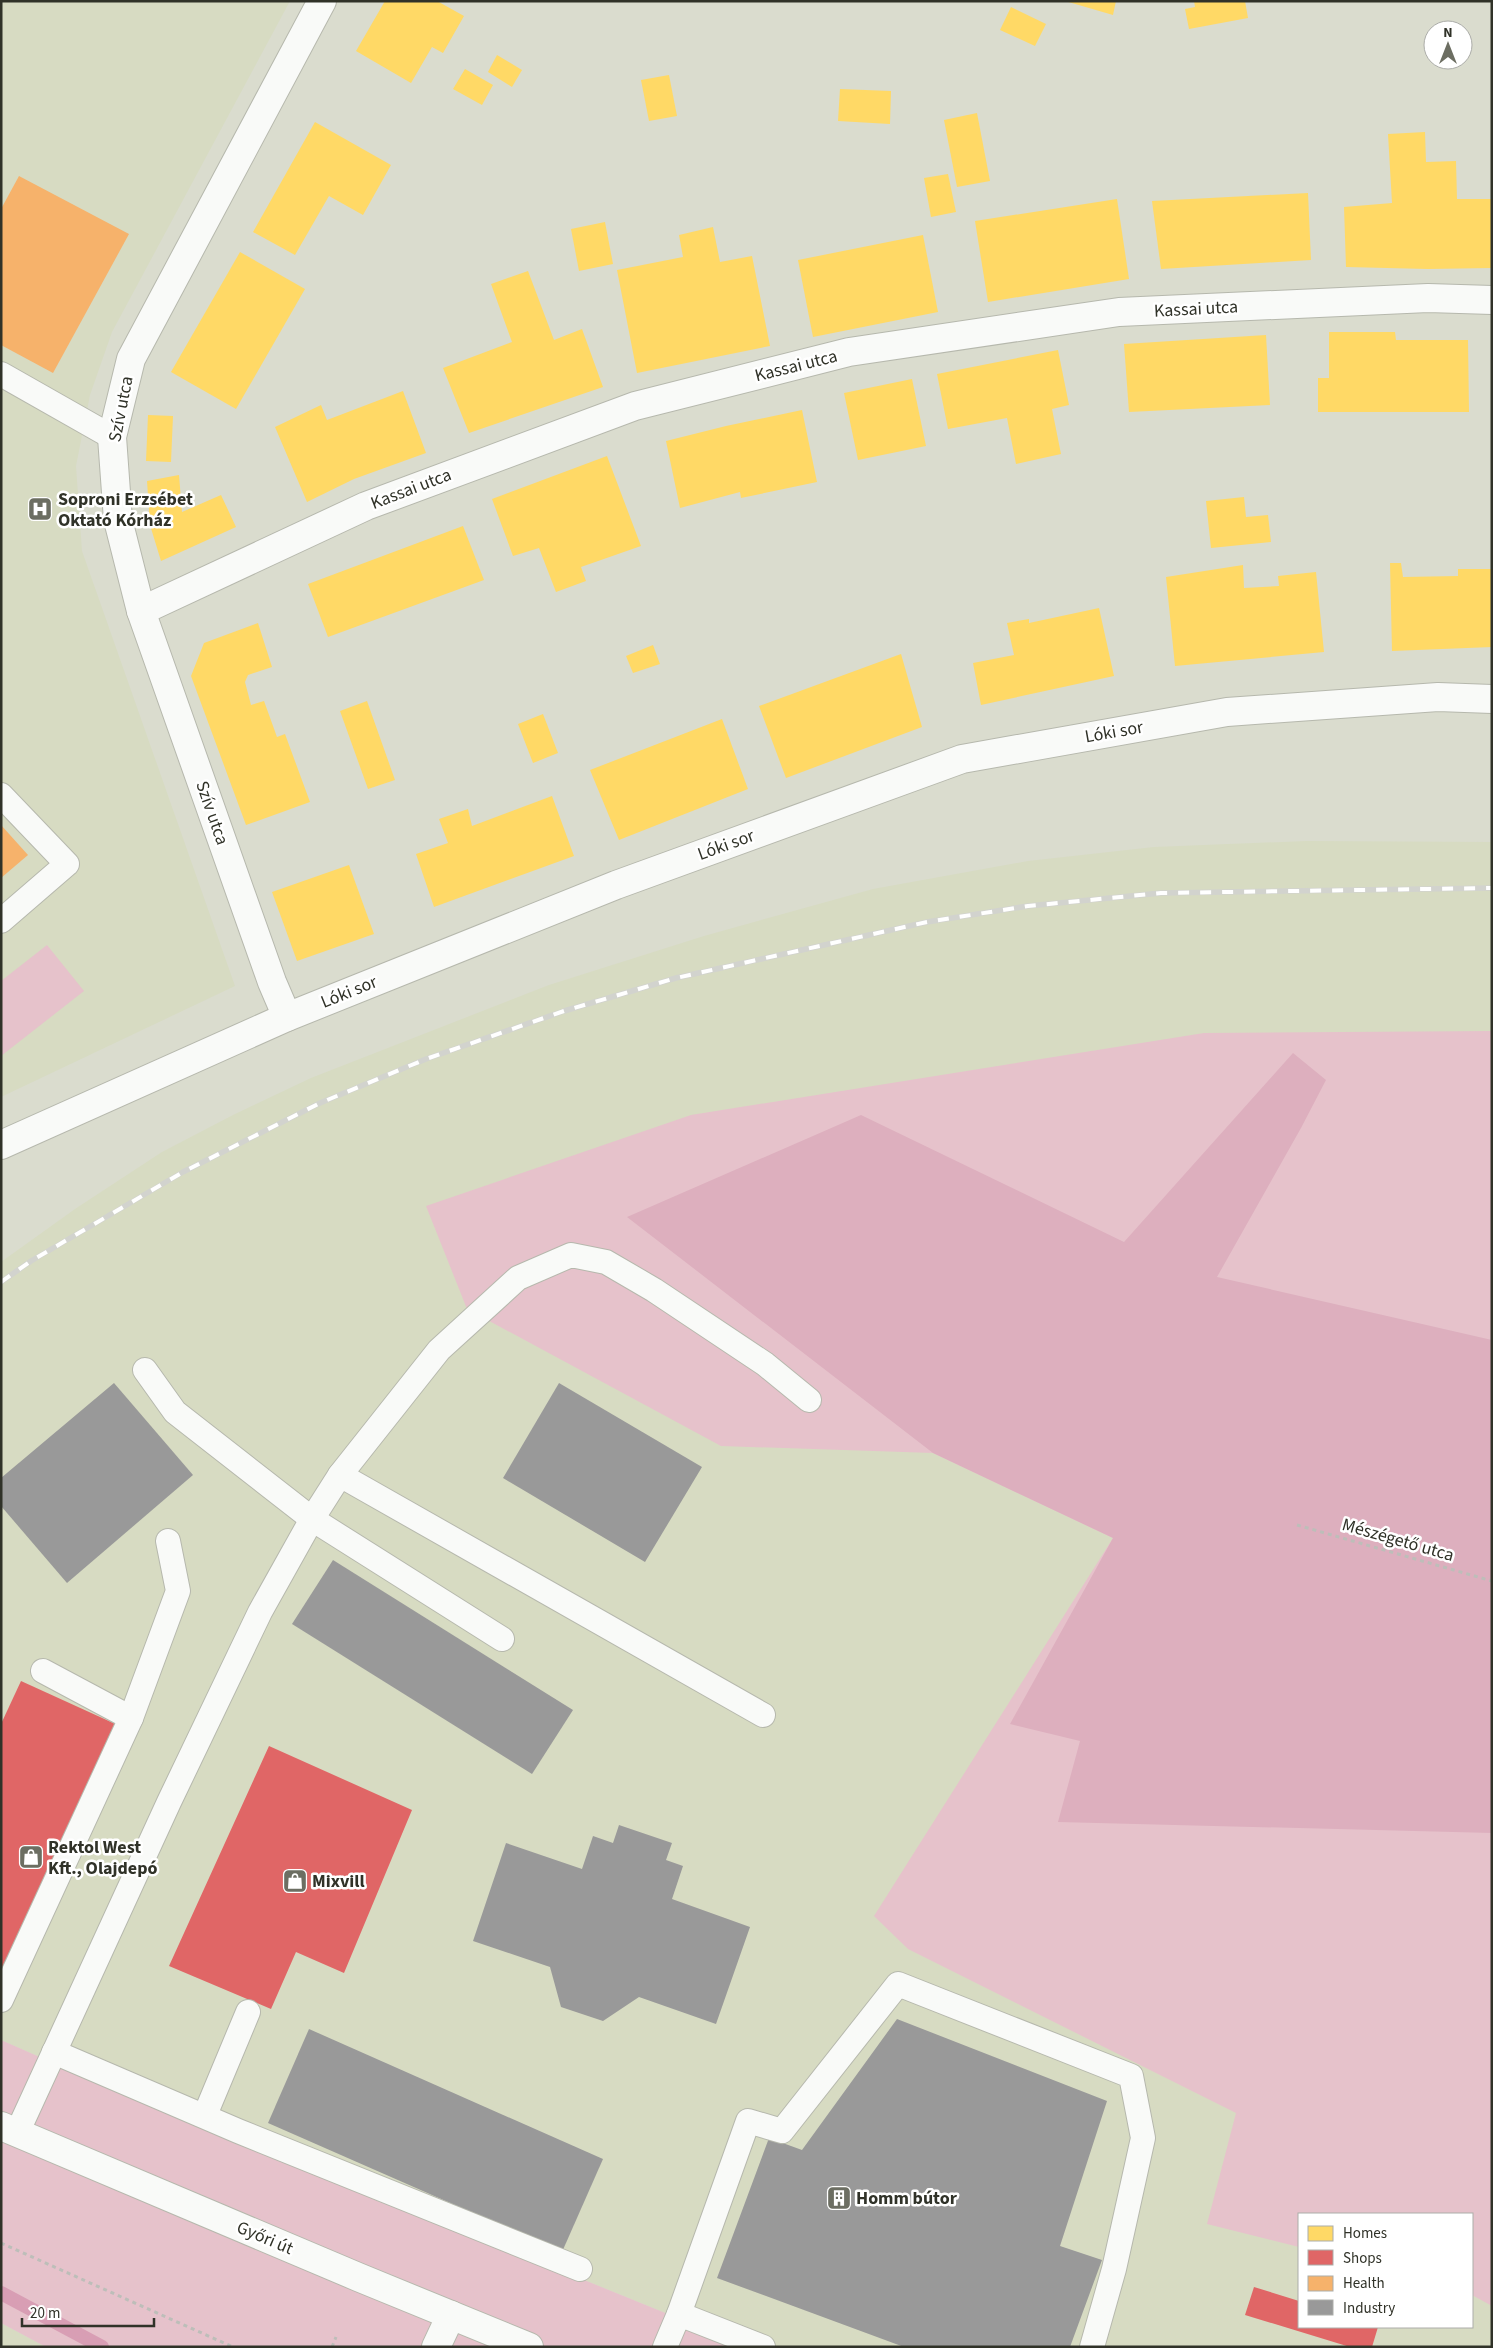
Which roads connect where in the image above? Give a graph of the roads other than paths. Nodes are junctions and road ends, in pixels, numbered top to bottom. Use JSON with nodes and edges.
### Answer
{"nodes":[{"id":1,"x":322,"y":1,"type":"edge"},
{"id":2,"x":1492,"y":300,"type":"edge"},
{"id":3,"x":1,"y":374,"type":"edge"},
{"id":4,"x":112,"y":437,"type":"junction"},
{"id":5,"x":140,"y":611,"type":"junction"},
{"id":6,"x":1492,"y":699,"type":"edge"},
{"id":7,"x":1,"y":795,"type":"edge"},
{"id":8,"x":1,"y":921,"type":"edge"},
{"id":9,"x":287,"y":1017,"type":"junction"},
{"id":10,"x":1,"y":1145,"type":"edge"},
{"id":11,"x":144,"y":1370,"type":"dead end"},
{"id":12,"x":809,"y":1400,"type":"dead end"},
{"id":13,"x":340,"y":1475,"type":"junction"},
{"id":14,"x":312,"y":1519,"type":"junction"},
{"id":15,"x":168,"y":1541,"type":"dead end"},
{"id":16,"x":502,"y":1639,"type":"dead end"},
{"id":17,"x":43,"y":1671,"type":"dead end"},
{"id":18,"x":763,"y":1715,"type":"dead end"},
{"id":19,"x":131,"y":1718,"type":"junction"},
{"id":20,"x":1,"y":2000,"type":"edge"},
{"id":21,"x":248,"y":2012,"type":"dead end"},
{"id":22,"x":54,"y":2052,"type":"junction"},
{"id":23,"x":205,"y":2116,"type":"junction"},
{"id":24,"x":9,"y":2130,"type":"edge"},
{"id":25,"x":580,"y":2269,"type":"dead end"},
{"id":26,"x":679,"y":2314,"type":"junction"},
{"id":27,"x":451,"y":2315,"type":"junction"},
{"id":28,"x":436,"y":2347,"type":"edge"},
{"id":29,"x":529,"y":2347,"type":"edge"},
{"id":30,"x":666,"y":2347,"type":"edge"},
{"id":31,"x":763,"y":2347,"type":"edge"},
{"id":32,"x":1092,"y":2347,"type":"edge"}],
"edges":[{"from":1,"to":4,"type":"street","name":"Szív utca"},
{"from":2,"to":5,"type":"street","name":"Kassai utca"},
{"from":3,"to":4,"type":"lane"},
{"from":4,"to":5,"type":"street","name":"Szív utca"},
{"from":5,"to":9,"type":"street","name":"Szív utca"},
{"from":6,"to":9,"type":"street","name":"Lóki sor"},
{"from":7,"to":8,"type":"lane"},
{"from":9,"to":10,"type":"street","name":"Lóki sor"},
{"from":11,"to":14,"type":"lane"},
{"from":12,"to":13,"type":"lane"},
{"from":13,"to":14,"type":"lane"},
{"from":13,"to":18,"type":"lane"},
{"from":14,"to":16,"type":"lane"},
{"from":14,"to":22,"type":"lane"},
{"from":15,"to":19,"type":"lane"},
{"from":17,"to":19,"type":"lane"},
{"from":19,"to":20,"type":"lane"},
{"from":21,"to":23,"type":"lane"},
{"from":22,"to":23,"type":"lane"},
{"from":22,"to":24,"type":"lane"},
{"from":23,"to":25,"type":"lane"},
{"from":24,"to":27,"type":"street","name":"Győri út"},
{"from":26,"to":30,"type":"lane"},
{"from":26,"to":31,"type":"lane"},
{"from":26,"to":32,"type":"lane"},
{"from":27,"to":28,"type":"street"},
{"from":27,"to":29,"type":"street","name":"Győri út"}]}
